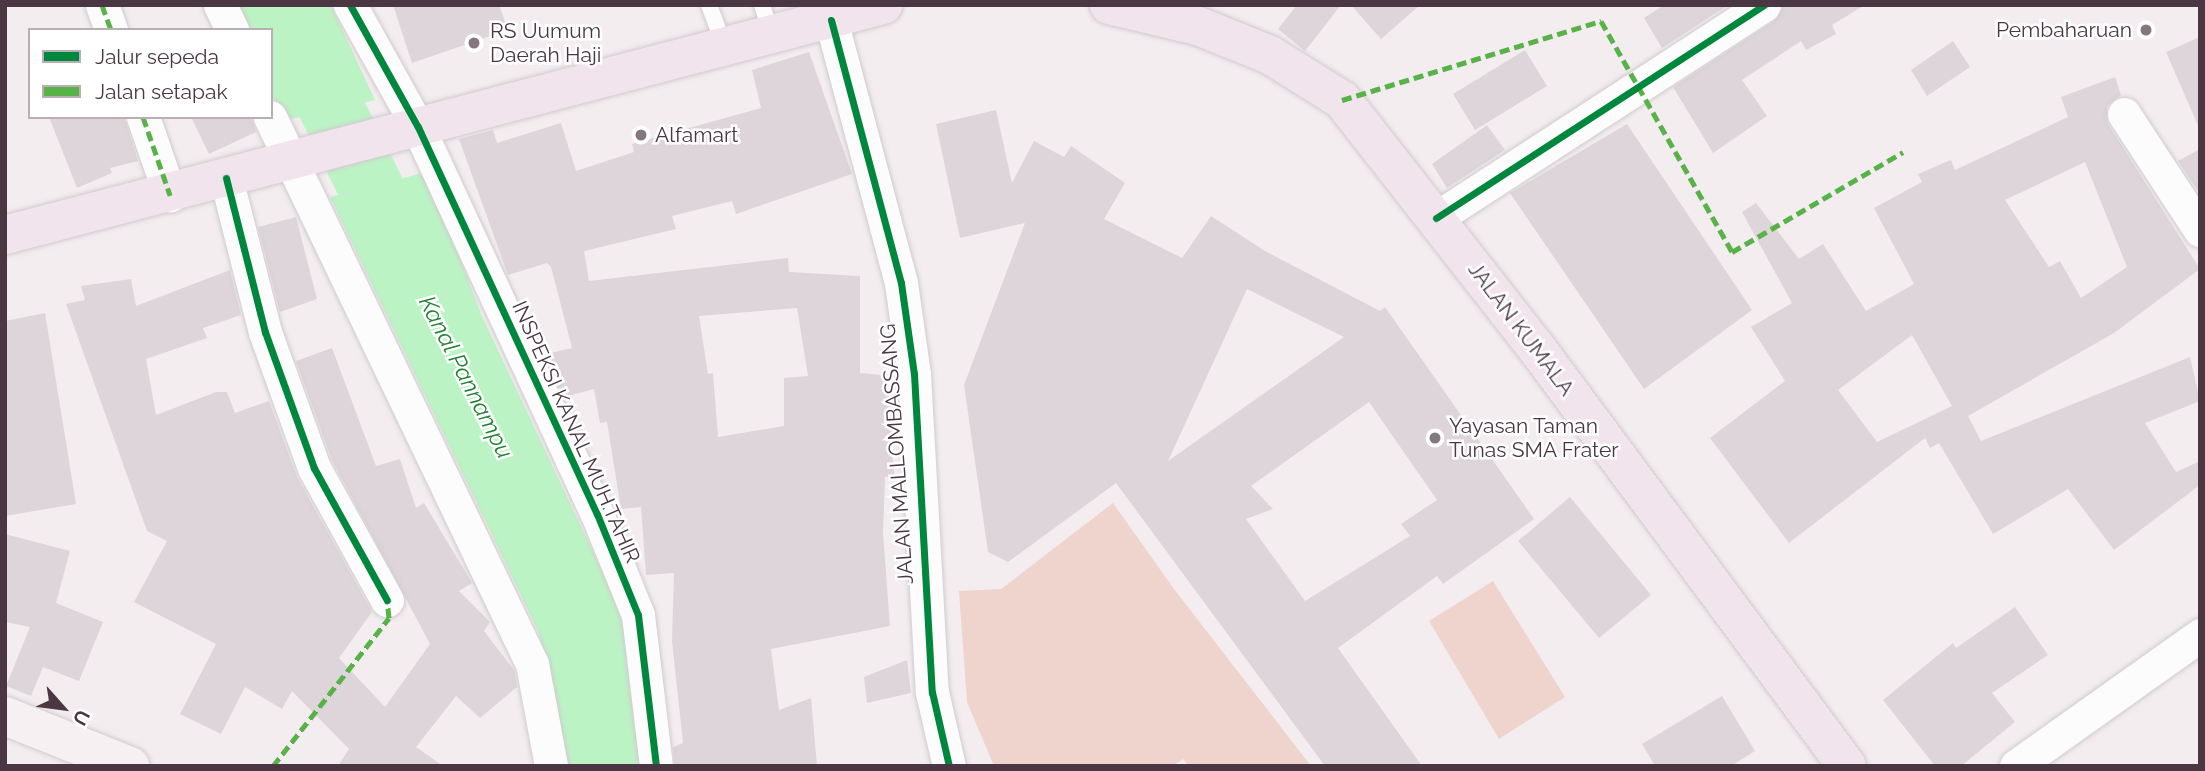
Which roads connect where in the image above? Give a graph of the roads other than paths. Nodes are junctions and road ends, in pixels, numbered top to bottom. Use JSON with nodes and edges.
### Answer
{"nodes":[{"id":1,"x":102,"y":5,"type":"edge"},
{"id":2,"x":220,"y":5,"type":"edge"},
{"id":3,"x":350,"y":5,"type":"edge"},
{"id":4,"x":709,"y":5,"type":"edge"},
{"id":5,"x":883,"y":5,"type":"edge"},
{"id":6,"x":1109,"y":5,"type":"edge"},
{"id":7,"x":1764,"y":5,"type":"edge"},
{"id":8,"x":831,"y":20,"type":"junction"},
{"id":9,"x":767,"y":21,"type":"edge"},
{"id":10,"x":110,"y":28,"type":"edge"},
{"id":11,"x":231,"y":28,"type":"edge"},
{"id":12,"x":724,"y":45,"type":"junction"},
{"id":13,"x":2123,"y":114,"type":"dead end"},
{"id":14,"x":144,"y":119,"type":"edge"},
{"id":15,"x":271,"y":119,"type":"edge"},
{"id":16,"x":407,"y":130,"type":"junction"},
{"id":17,"x":293,"y":159,"type":"junction"},
{"id":18,"x":226,"y":178,"type":"junction"},
{"id":19,"x":170,"y":195,"type":"junction"},
{"id":20,"x":1436,"y":218,"type":"junction"},
{"id":21,"x":2200,"y":230,"type":"edge"},
{"id":22,"x":5,"y":235,"type":"edge"},
{"id":23,"x":387,"y":600,"type":"dead end"},
{"id":24,"x":2200,"y":635,"type":"edge"},
{"id":25,"x":5,"y":716,"type":"edge"},
{"id":26,"x":130,"y":766,"type":"edge"},
{"id":27,"x":551,"y":766,"type":"edge"},
{"id":28,"x":656,"y":766,"type":"edge"},
{"id":29,"x":949,"y":766,"type":"edge"},
{"id":30,"x":1846,"y":766,"type":"edge"},
{"id":31,"x":2016,"y":766,"type":"edge"}],
"edges":[{"from":1,"to":10,"type":"street"},
{"from":2,"to":11,"type":"street"},
{"from":3,"to":16,"type":"street","name":"INSPEKSI KANAL MUH.TAHIR"},
{"from":4,"to":12,"type":"lane"},
{"from":5,"to":8,"type":"main road"},
{"from":6,"to":20,"type":"main road","name":"JALAN KUMALA"},
{"from":7,"to":20,"type":"street"},
{"from":8,"to":9,"type":"main road"},
{"from":8,"to":29,"type":"street","name":"JALAN MALLOMBASSANG"},
{"from":9,"to":12,"type":"main road"},
{"from":12,"to":16,"type":"main road"},
{"from":13,"to":21,"type":"street"},
{"from":14,"to":19,"type":"street"},
{"from":15,"to":17,"type":"street"},
{"from":16,"to":17,"type":"main road"},
{"from":16,"to":28,"type":"street","name":"INSPEKSI KANAL MUH.TAHIR"},
{"from":17,"to":18,"type":"main road"},
{"from":17,"to":27,"type":"street"},
{"from":18,"to":19,"type":"main road"},
{"from":18,"to":23,"type":"street"},
{"from":19,"to":22,"type":"main road"},
{"from":20,"to":30,"type":"main road","name":"JALAN KUMALA"},
{"from":24,"to":31,"type":"street"},
{"from":25,"to":26,"type":"main road"}]}
